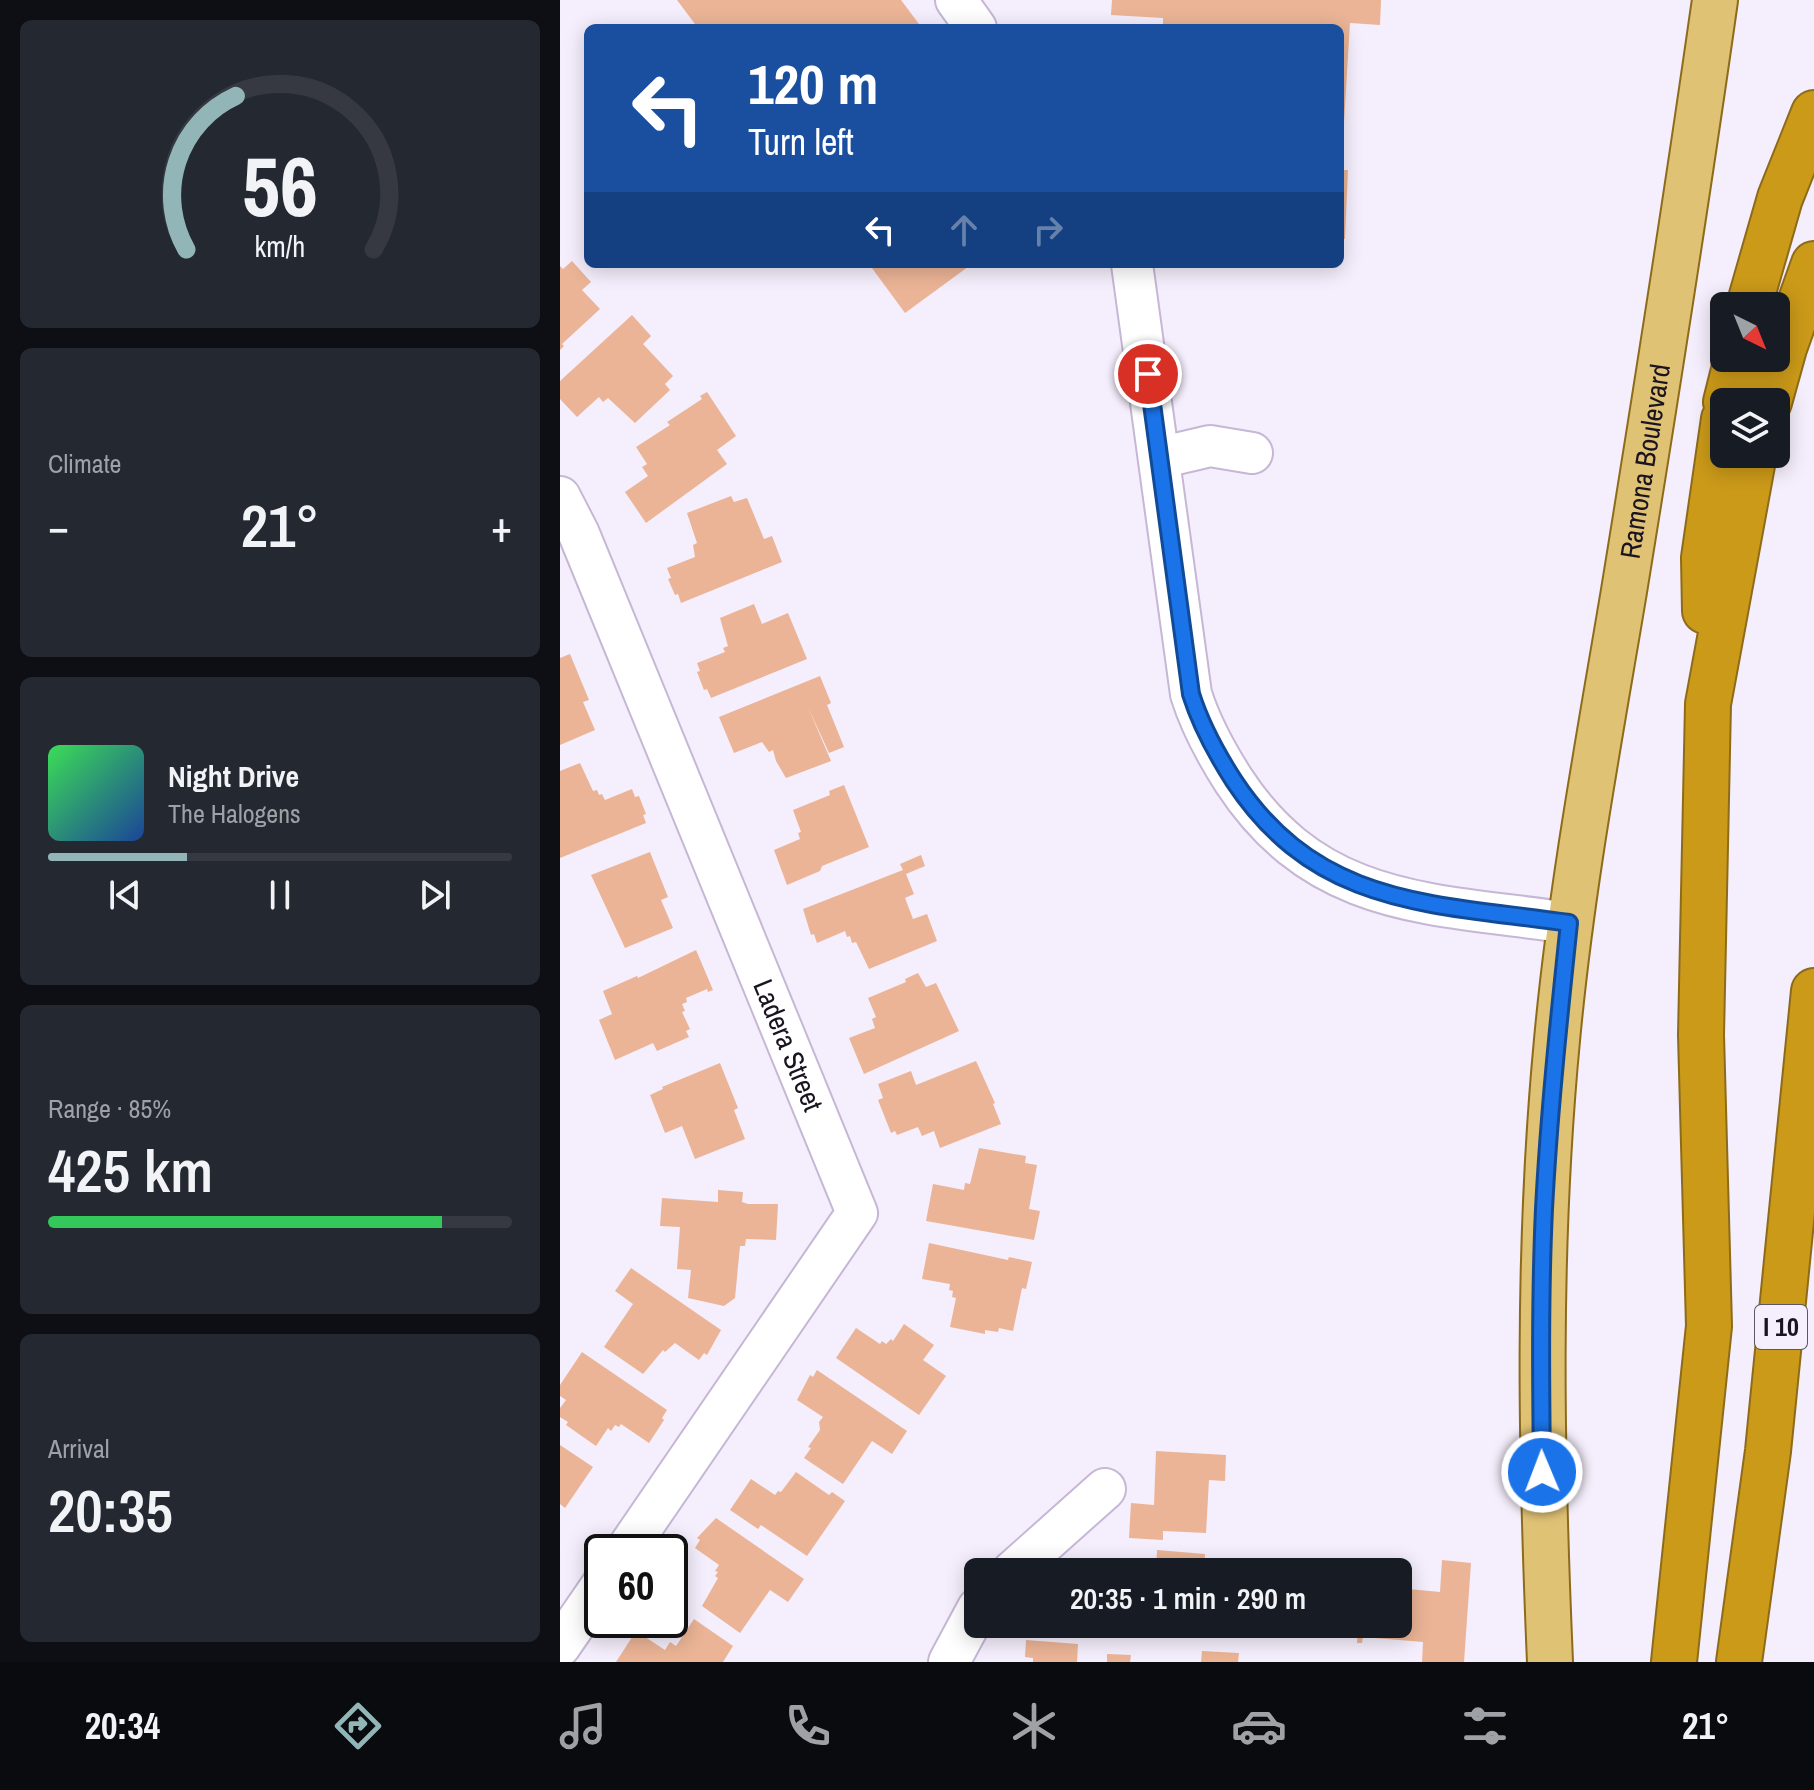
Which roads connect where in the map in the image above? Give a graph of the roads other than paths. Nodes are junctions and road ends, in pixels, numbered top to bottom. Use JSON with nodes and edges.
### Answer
{"nodes":[{"id":1,"x":956,"y":0,"type":"edge"},
{"id":2,"x":1715,"y":0,"type":"edge"},
{"id":3,"x":973,"y":24,"type":"edge"},
{"id":4,"x":1814,"y":113,"type":"edge"},
{"id":5,"x":1814,"y":264,"type":"edge"},
{"id":6,"x":1133,"y":268,"type":"edge"},
{"id":7,"x":1753,"y":292,"type":"edge"},
{"id":8,"x":1773,"y":388,"type":"edge"},
{"id":9,"x":1252,"y":453,"type":"dead end"},
{"id":10,"x":1159,"y":458,"type":"junction"},
{"id":11,"x":1717,"y":468,"type":"edge"},
{"id":12,"x":1751,"y":468,"type":"edge"},
{"id":13,"x":560,"y":497,"type":"edge"},
{"id":14,"x":1708,"y":704,"type":"junction"},
{"id":15,"x":1569,"y":923,"type":"junction"},
{"id":16,"x":1814,"y":991,"type":"edge"},
{"id":17,"x":1105,"y":1489,"type":"dead end"},
{"id":18,"x":637,"y":1534,"type":"edge"},
{"id":19,"x":1028,"y":1558,"type":"edge"},
{"id":20,"x":584,"y":1611,"type":"edge"},
{"id":21,"x":964,"y":1634,"type":"edge"},
{"id":22,"x":560,"y":1646,"type":"edge"},
{"id":23,"x":949,"y":1662,"type":"edge"},
{"id":24,"x":1550,"y":1662,"type":"edge"},
{"id":25,"x":1674,"y":1662,"type":"edge"},
{"id":26,"x":1739,"y":1662,"type":"edge"}],
"edges":[{"from":1,"to":3,"type":"street"},
{"from":2,"to":15,"type":"main road","name":"Ramona Boulevard"},
{"from":4,"to":7,"type":"highway"},
{"from":5,"to":8,"type":"highway"},
{"from":6,"to":10,"type":"street"},
{"from":9,"to":10,"type":"street"},
{"from":10,"to":15,"type":"street"},
{"from":11,"to":14,"type":"highway"},
{"from":12,"to":14,"type":"highway"},
{"from":13,"to":18,"type":"street","name":"Ladera Street"},
{"from":14,"to":25,"type":"highway"},
{"from":15,"to":24,"type":"main road","name":"Ramona Boulevard"},
{"from":16,"to":26,"type":"highway","number":"I 10"},
{"from":17,"to":19,"type":"street"},
{"from":20,"to":22,"type":"street"},
{"from":21,"to":23,"type":"street"}]}
